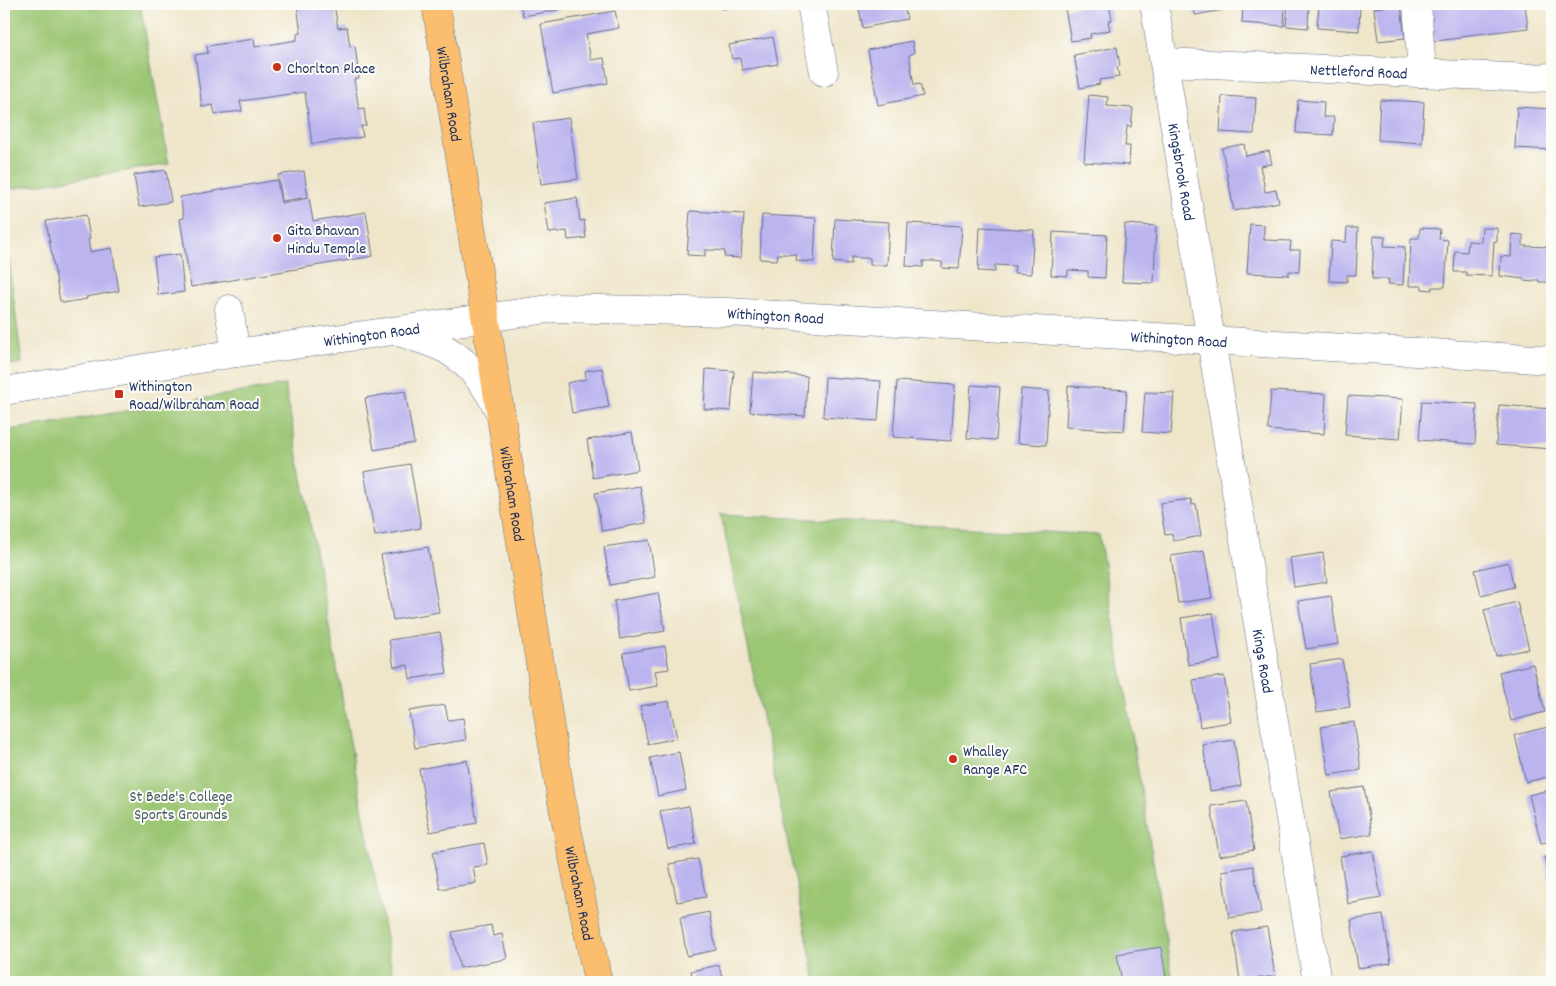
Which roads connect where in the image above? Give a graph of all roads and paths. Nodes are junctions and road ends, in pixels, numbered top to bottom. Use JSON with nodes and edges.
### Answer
{"nodes":[{"id":1,"x":436,"y":4,"type":"edge"},
{"id":2,"x":811,"y":4,"type":"edge"},
{"id":3,"x":1154,"y":4,"type":"edge"},
{"id":4,"x":1417,"y":4,"type":"edge"},
{"id":5,"x":1165,"y":62,"type":"junction"},
{"id":6,"x":824,"y":72,"type":"dead end"},
{"id":7,"x":1422,"y":73,"type":"junction"},
{"id":8,"x":1552,"y":77,"type":"edge"},
{"id":9,"x":229,"y":309,"type":"dead end"},
{"id":10,"x":486,"y":317,"type":"junction"},
{"id":11,"x":396,"y":331,"type":"junction"},
{"id":12,"x":1212,"y":340,"type":"junction"},
{"id":13,"x":236,"y":353,"type":"junction"},
{"id":14,"x":1552,"y":360,"type":"edge"},
{"id":15,"x":4,"y":391,"type":"edge"},
{"id":16,"x":501,"y":417,"type":"junction"},
{"id":17,"x":598,"y":982,"type":"edge"},
{"id":18,"x":1317,"y":982,"type":"edge"}],
"edges":[{"from":1,"to":10,"type":"highway","name":"Wilbraham Road"},
{"from":2,"to":6,"type":"street"},
{"from":3,"to":5,"type":"street","name":"Kingsbrook Road"},
{"from":4,"to":7,"type":"street"},
{"from":5,"to":7,"type":"street","name":"Nettleford Road"},
{"from":5,"to":12,"type":"street","name":"Kingsbrook Road"},
{"from":7,"to":8,"type":"street","name":"Nettleford Road"},
{"from":9,"to":13,"type":"street"},
{"from":10,"to":11,"type":"street","name":"Withington Road"},
{"from":10,"to":12,"type":"street","name":"Withington Road"},
{"from":10,"to":16,"type":"highway","name":"Wilbraham Road"},
{"from":11,"to":13,"type":"street","name":"Withington Road"},
{"from":11,"to":16,"type":"street"},
{"from":12,"to":14,"type":"street","name":"Withington Road"},
{"from":12,"to":18,"type":"street","name":"Kings Road"},
{"from":13,"to":15,"type":"street","name":"Withington Road"},
{"from":16,"to":17,"type":"highway","name":"Wilbraham Road"}]}
